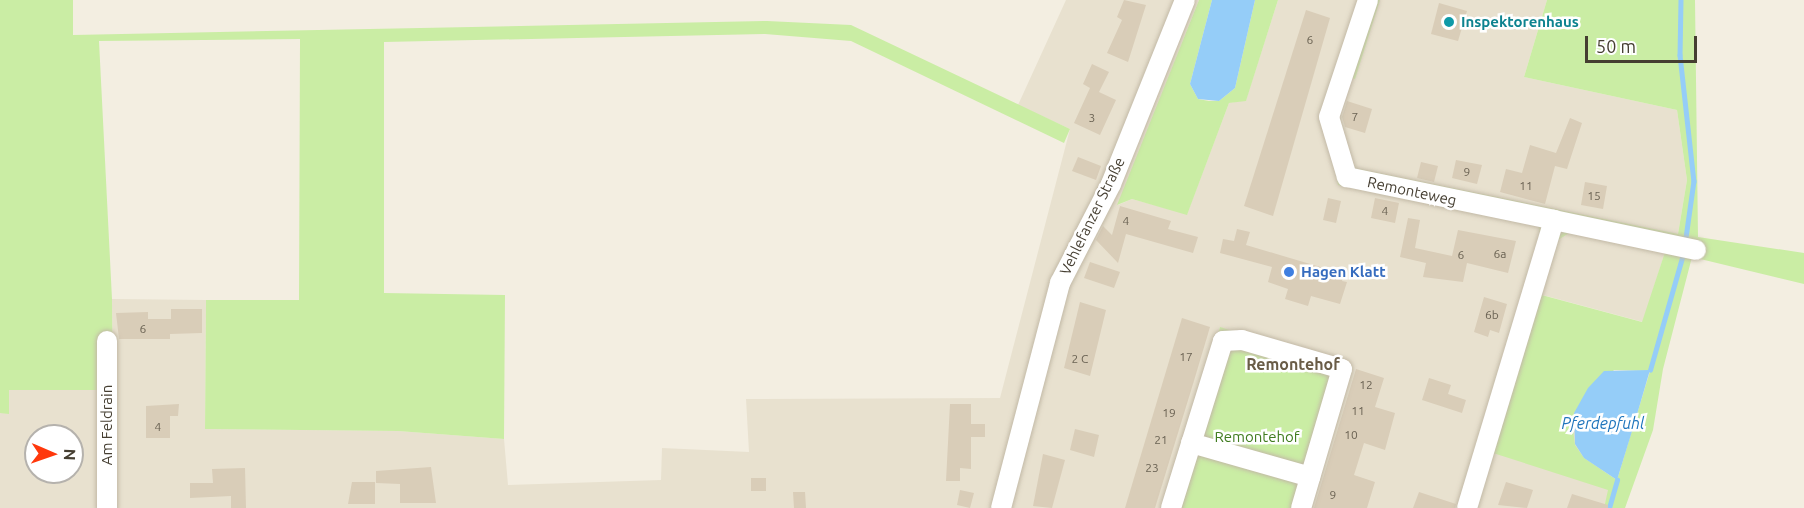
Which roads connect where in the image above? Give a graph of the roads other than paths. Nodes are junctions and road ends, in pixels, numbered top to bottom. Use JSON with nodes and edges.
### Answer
{"nodes":[{"id":1,"x":1185,"y":0,"type":"edge"},
{"id":2,"x":1368,"y":0,"type":"edge"},
{"id":3,"x":1554,"y":219,"type":"junction"},
{"id":4,"x":1696,"y":250,"type":"dead end"},
{"id":5,"x":107,"y":341,"type":"dead end"},
{"id":6,"x":1191,"y":443,"type":"junction"},
{"id":7,"x":1310,"y":477,"type":"junction"},
{"id":8,"x":107,"y":508,"type":"edge"},
{"id":9,"x":1001,"y":508,"type":"edge"},
{"id":10,"x":1170,"y":508,"type":"edge"},
{"id":11,"x":1301,"y":508,"type":"edge"},
{"id":12,"x":1467,"y":508,"type":"edge"}],
"edges":[{"from":1,"to":9,"type":"street","name":"Vehlefanzer Straße"},
{"from":2,"to":3,"type":"street","name":"Remonteweg"},
{"from":3,"to":4,"type":"street","name":"Remonteweg"},
{"from":3,"to":12,"type":"street"},
{"from":5,"to":8,"type":"street","name":"Am Feldrain"},
{"from":6,"to":7,"type":"street"},
{"from":6,"to":7,"type":"street"},
{"from":6,"to":10,"type":"street"},
{"from":7,"to":11,"type":"street"}]}
